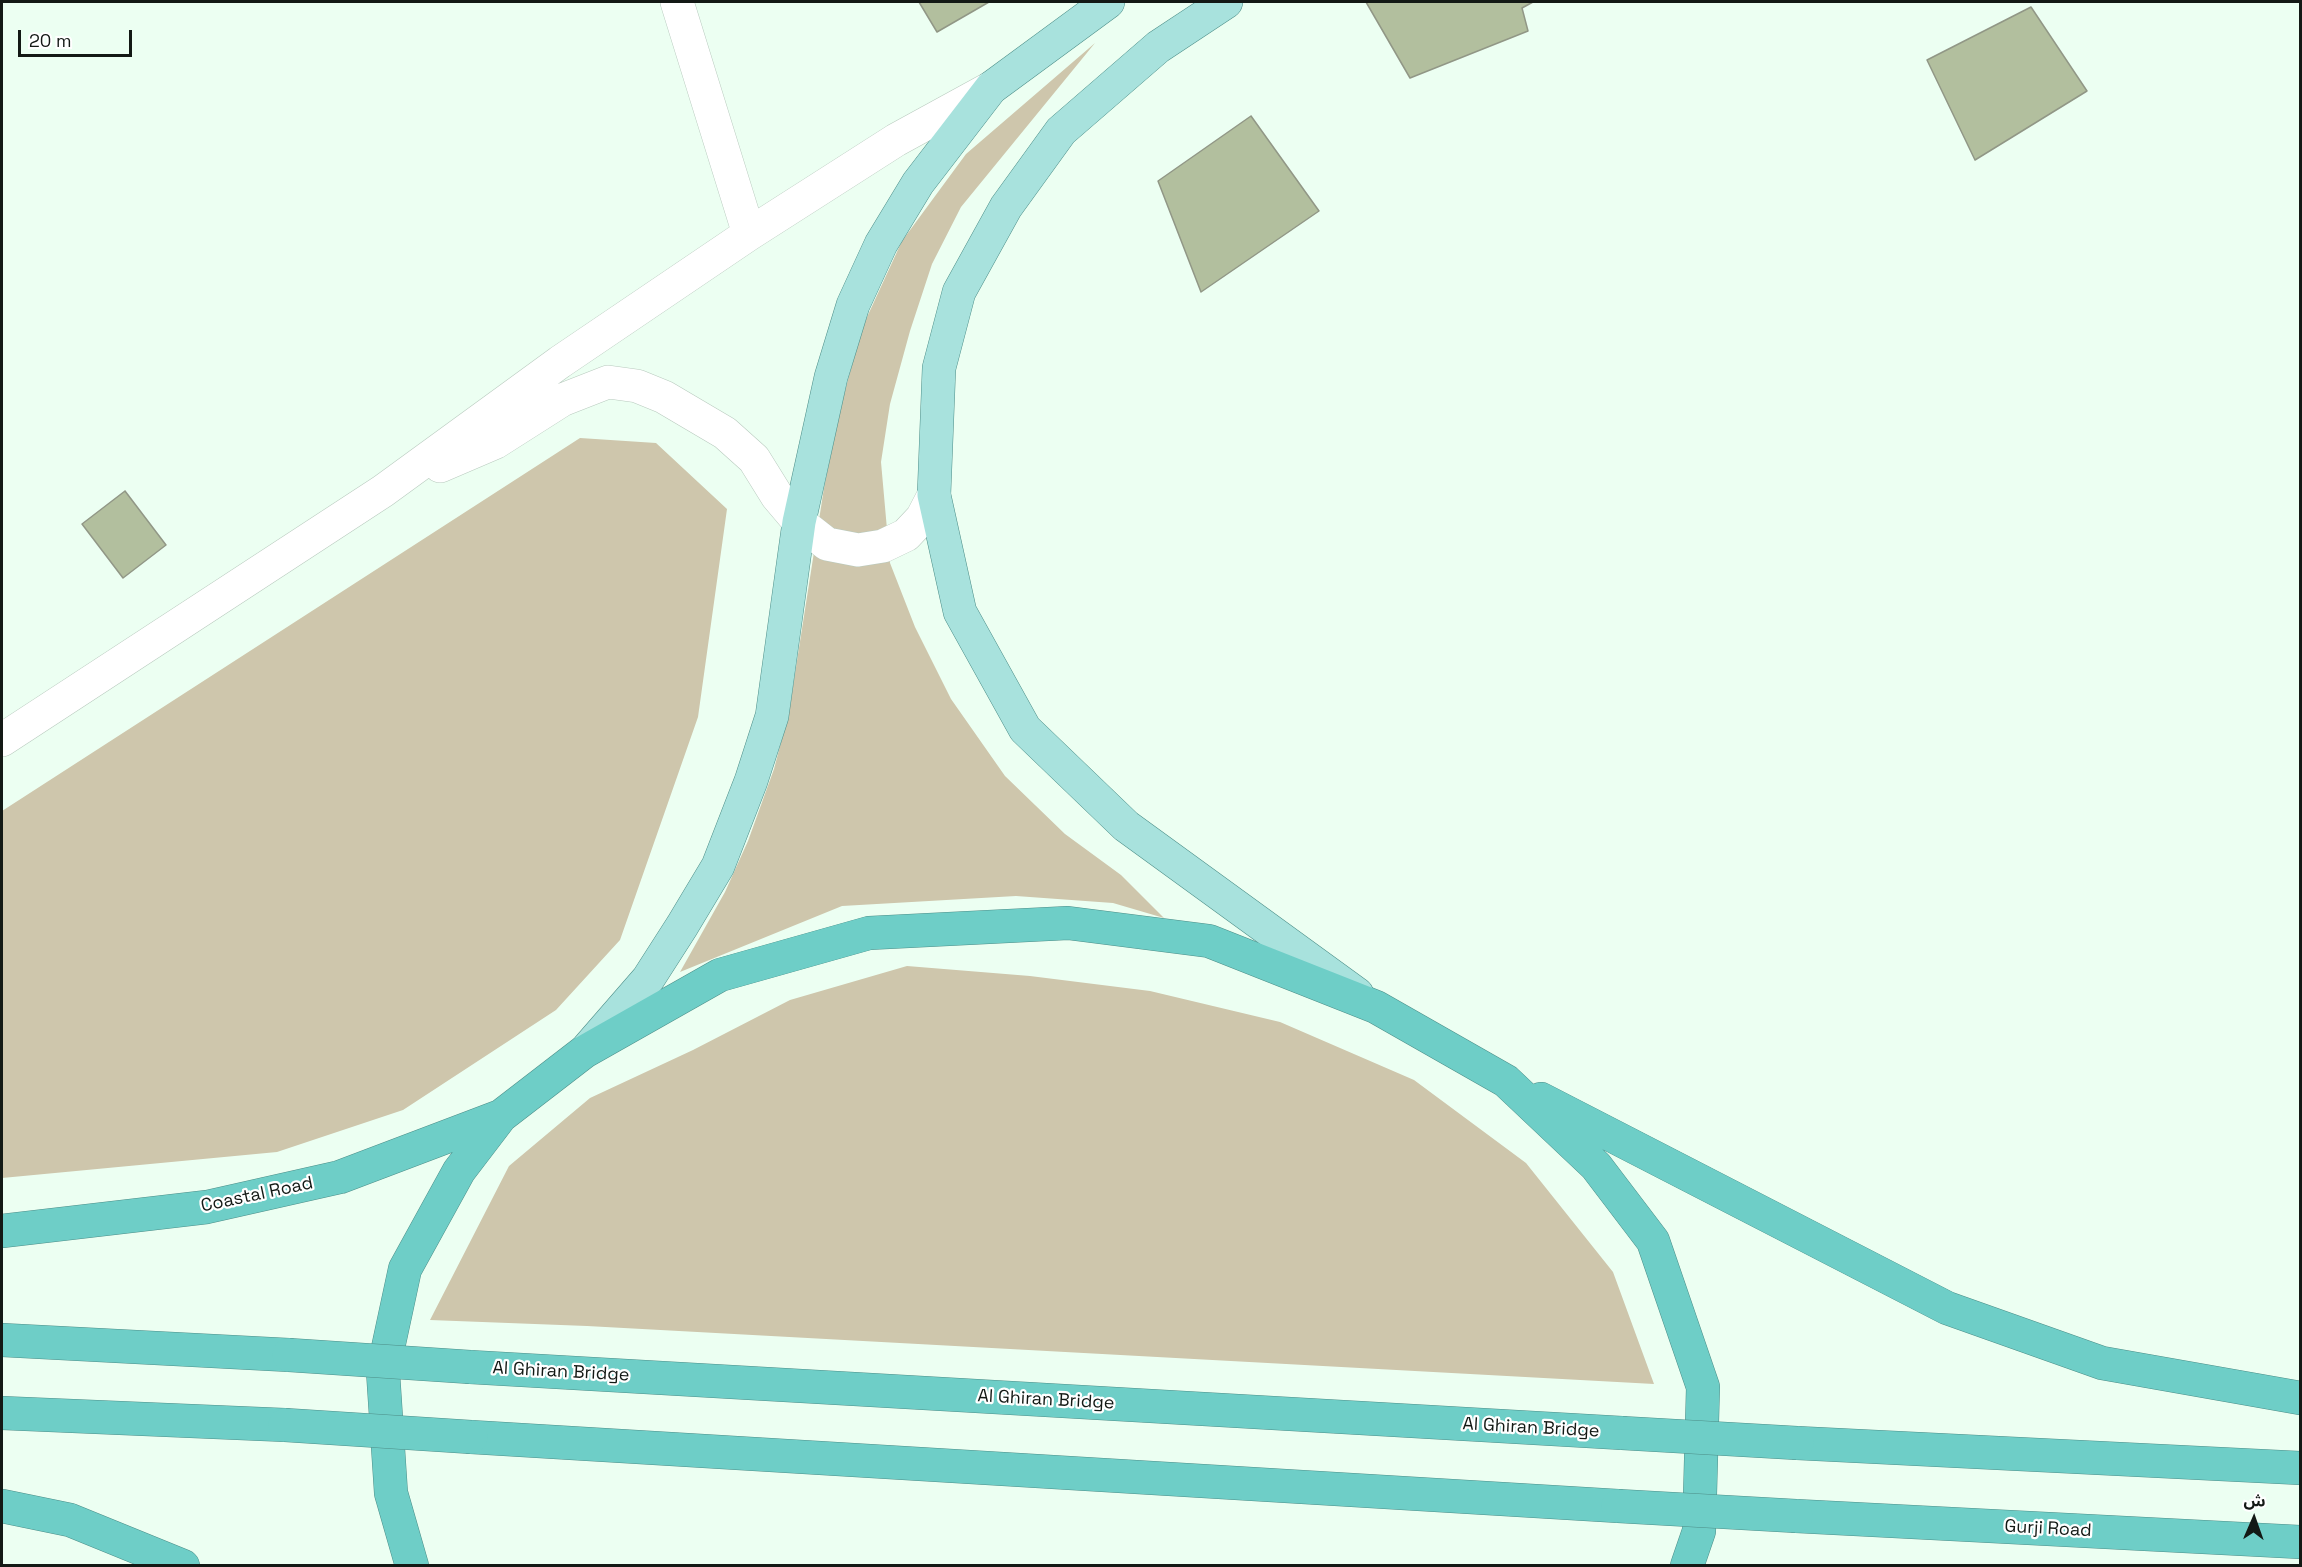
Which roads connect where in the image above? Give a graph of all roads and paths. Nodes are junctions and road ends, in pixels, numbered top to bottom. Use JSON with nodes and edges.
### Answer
{"nodes":[{"id":1,"x":677,"y":2,"type":"edge"},
{"id":2,"x":1108,"y":2,"type":"edge"},
{"id":3,"x":1226,"y":2,"type":"edge"},
{"id":4,"x":991,"y":88,"type":"junction"},
{"id":5,"x":749,"y":234,"type":"junction"},
{"id":6,"x":383,"y":491,"type":"junction"},
{"id":7,"x":934,"y":495,"type":"junction"},
{"id":8,"x":799,"y":522,"type":"junction"},
{"id":9,"x":2,"y":740,"type":"edge"},
{"id":10,"x":1376,"y":1007,"type":"junction"},
{"id":11,"x":584,"y":1052,"type":"junction"},
{"id":12,"x":1506,"y":1081,"type":"junction"},
{"id":13,"x":501,"y":1116,"type":"junction"},
{"id":14,"x":2,"y":1231,"type":"edge"},
{"id":15,"x":2,"y":1341,"type":"edge"},
{"id":16,"x":2301,"y":1398,"type":"edge"},
{"id":17,"x":2,"y":1413,"type":"edge"},
{"id":18,"x":2301,"y":1468,"type":"edge"},
{"id":19,"x":2,"y":1506,"type":"edge"},
{"id":20,"x":2301,"y":1542,"type":"edge"},
{"id":21,"x":183,"y":1566,"type":"edge"},
{"id":22,"x":412,"y":1566,"type":"edge"},
{"id":23,"x":1687,"y":1566,"type":"edge"}],
"edges":[{"from":1,"to":5,"type":"street"},
{"from":2,"to":4,"type":"main road"},
{"from":3,"to":7,"type":"main road"},
{"from":4,"to":5,"type":"street"},
{"from":4,"to":8,"type":"main road"},
{"from":5,"to":6,"type":"street"},
{"from":6,"to":8,"type":"street"},
{"from":6,"to":9,"type":"street"},
{"from":7,"to":8,"type":"street"},
{"from":7,"to":10,"type":"main road"},
{"from":8,"to":11,"type":"main road"},
{"from":10,"to":11,"type":"highway"},
{"from":10,"to":12,"type":"highway"},
{"from":11,"to":13,"type":"highway"},
{"from":12,"to":16,"type":"highway"},
{"from":12,"to":23,"type":"highway"},
{"from":13,"to":14,"type":"highway","name":"Coastal Road"},
{"from":13,"to":22,"type":"highway"},
{"from":15,"to":18,"type":"highway","name":"Al Ghiran Bridge","bridge":true},
{"from":17,"to":20,"type":"highway","name":"Gurji Road","bridge":true},
{"from":19,"to":21,"type":"highway"}]}
